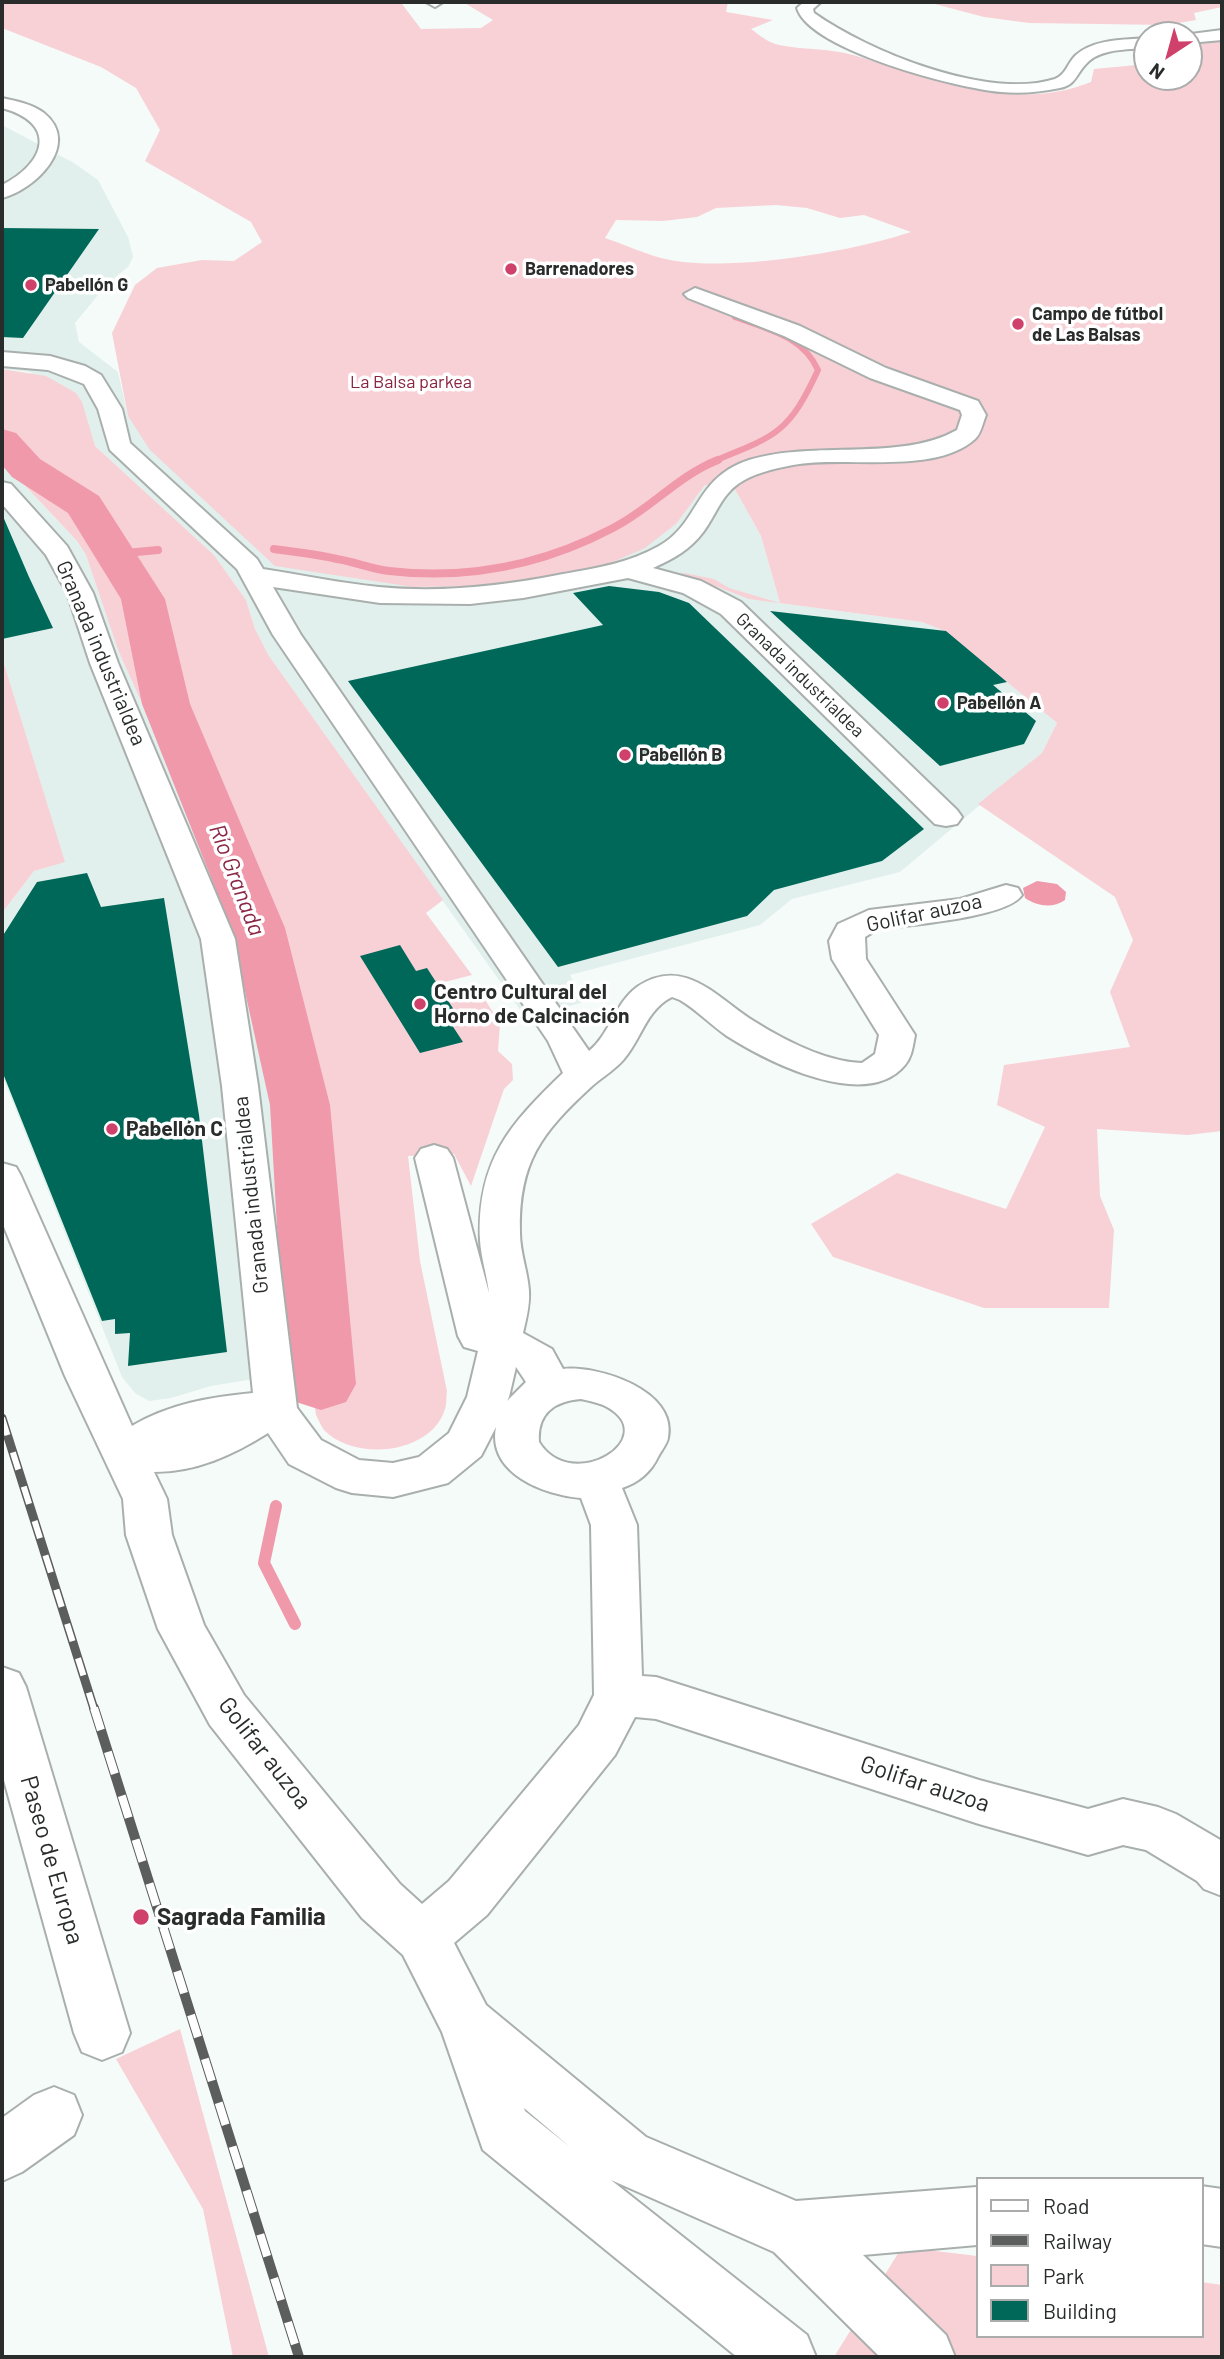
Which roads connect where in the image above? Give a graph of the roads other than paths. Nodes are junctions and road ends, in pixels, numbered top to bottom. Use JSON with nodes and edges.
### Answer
{"nodes":[{"id":1,"x":813,"y":2,"type":"edge"},
{"id":2,"x":1222,"y":35,"type":"edge"},
{"id":3,"x":1203,"y":37,"type":"edge"},
{"id":4,"x":1133,"y":46,"type":"edge"},
{"id":5,"x":2,"y":103,"type":"edge"},
{"id":6,"x":2,"y":192,"type":"edge"},
{"id":7,"x":695,"y":294,"type":"dead end"},
{"id":8,"x":2,"y":359,"type":"edge"},
{"id":9,"x":2,"y":489,"type":"edge"},
{"id":10,"x":628,"y":570,"type":"junction"},
{"id":11,"x":257,"y":576,"type":"junction"},
{"id":12,"x":946,"y":817,"type":"dead end"},
{"id":13,"x":1006,"y":895,"type":"dead end"},
{"id":14,"x":581,"y":1073,"type":"junction"},
{"id":15,"x":434,"y":1158,"type":"dead end"},
{"id":16,"x":2,"y":1176,"type":"edge"},
{"id":17,"x":501,"y":1340,"type":"junction"},
{"id":18,"x":82,"y":1366,"type":"junction"},
{"id":19,"x":272,"y":1387,"type":"junction"},
{"id":20,"x":551,"y":1388,"type":"junction"},
{"id":21,"x":198,"y":1433,"type":"junction"},
{"id":22,"x":121,"y":1454,"type":"junction"},
{"id":23,"x":320,"y":1459,"type":"junction"},
{"id":24,"x":597,"y":1480,"type":"junction"},
{"id":25,"x":145,"y":1499,"type":"junction"},
{"id":26,"x":2,"y":1687,"type":"edge"},
{"id":27,"x":618,"y":1695,"type":"junction"},
{"id":28,"x":1222,"y":1872,"type":"edge"},
{"id":29,"x":422,"y":1937,"type":"junction"},
{"id":30,"x":467,"y":2024,"type":"junction"},
{"id":31,"x":102,"y":2033,"type":"dead end"},
{"id":32,"x":54,"y":2115,"type":"dead end"},
{"id":33,"x":2,"y":2152,"type":"edge"},
{"id":34,"x":1203,"y":2215,"type":"edge"},
{"id":35,"x":976,"y":2216,"type":"edge"},
{"id":36,"x":1222,"y":2218,"type":"edge"},
{"id":37,"x":795,"y":2231,"type":"junction"},
{"id":38,"x":785,"y":2357,"type":"edge"},
{"id":39,"x":924,"y":2357,"type":"edge"}],
"edges":[{"from":1,"to":4,"type":"street"},
{"from":2,"to":3,"type":"street"},
{"from":5,"to":6,"type":"street"},
{"from":7,"to":10,"type":"street"},
{"from":8,"to":11,"type":"street"},
{"from":9,"to":19,"type":"street","name":"Granada industrialdea"},
{"from":10,"to":11,"type":"street","name":"Granada industrialdea"},
{"from":10,"to":12,"type":"street","name":"Granada industrialdea"},
{"from":11,"to":14,"type":"street"},
{"from":13,"to":14,"type":"street","name":"Golifar auzoa"},
{"from":14,"to":17,"type":"street","name":"Golifar auzoa"},
{"from":15,"to":17,"type":"street"},
{"from":16,"to":18,"type":"street","name":"Golifar auzoa"},
{"from":17,"to":20,"type":"street"},
{"from":17,"to":23,"type":"street","name":"Granada industrialdea"},
{"from":18,"to":21,"type":"street","name":"Golifar auzoa"},
{"from":18,"to":22,"type":"street","name":"Golifar auzoa"},
{"from":19,"to":21,"type":"street"},
{"from":19,"to":23,"type":"street","name":"Granada industrialdea"},
{"from":20,"to":24,"type":"street"},
{"from":20,"to":24,"type":"street"},
{"from":21,"to":22,"type":"street","name":"Golifar auzoa"},
{"from":21,"to":23,"type":"street","name":"Golifar auzoa"},
{"from":21,"to":25,"type":"street"},
{"from":22,"to":25,"type":"street","name":"Golifar auzoa"},
{"from":24,"to":27,"type":"street"},
{"from":25,"to":29,"type":"street","name":"Golifar auzoa"},
{"from":26,"to":31,"type":"street","name":"Paseo de Europa"},
{"from":27,"to":28,"type":"street","name":"Golifar auzoa"},
{"from":27,"to":29,"type":"street"},
{"from":29,"to":30,"type":"street","name":"Golifar auzoa"},
{"from":30,"to":37,"type":"street","name":"Golifar auzoa"},
{"from":30,"to":38,"type":"street","name":"Golifar auzoa"},
{"from":32,"to":33,"type":"street"},
{"from":34,"to":36,"type":"street"},
{"from":35,"to":37,"type":"street","name":"Golifar auzoa"},
{"from":37,"to":39,"type":"street","name":"Golifar auzoa"}]}
